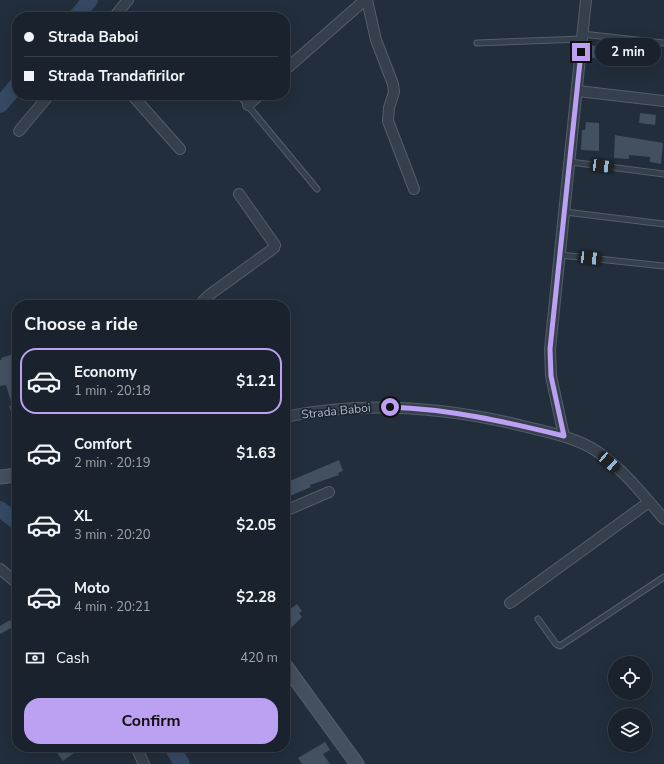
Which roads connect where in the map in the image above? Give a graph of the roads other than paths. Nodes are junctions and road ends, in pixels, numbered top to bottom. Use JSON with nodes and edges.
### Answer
{"nodes":[{"id":1,"x":128,"y":0,"type":"edge"},
{"id":2,"x":366,"y":0,"type":"edge"},
{"id":3,"x":586,"y":0,"type":"edge"},
{"id":4,"x":118,"y":12,"type":"edge"},
{"id":5,"x":582,"y":37,"type":"junction"},
{"id":6,"x":477,"y":43,"type":"dead end"},
{"id":7,"x":664,"y":43,"type":"edge"},
{"id":8,"x":290,"y":66,"type":"edge"},
{"id":9,"x":578,"y":91,"type":"junction"},
{"id":10,"x":45,"y":100,"type":"edge"},
{"id":11,"x":136,"y":100,"type":"edge"},
{"id":12,"x":244,"y":100,"type":"edge"},
{"id":13,"x":254,"y":100,"type":"edge"},
{"id":14,"x":664,"y":102,"type":"edge"},
{"id":15,"x":248,"y":105,"type":"junction"},
{"id":16,"x":19,"y":131,"type":"dead end"},
{"id":17,"x":180,"y":149,"type":"dead end"},
{"id":18,"x":570,"y":162,"type":"junction"},
{"id":19,"x":664,"y":174,"type":"edge"},
{"id":20,"x":317,"y":189,"type":"dead end"},
{"id":21,"x":414,"y":189,"type":"dead end"},
{"id":22,"x":238,"y":194,"type":"dead end"},
{"id":23,"x":565,"y":212,"type":"junction"},
{"id":24,"x":664,"y":224,"type":"edge"},
{"id":25,"x":560,"y":255,"type":"junction"},
{"id":26,"x":664,"y":266,"type":"edge"},
{"id":27,"x":204,"y":300,"type":"edge"},
{"id":28,"x":290,"y":416,"type":"edge"},
{"id":29,"x":564,"y":436,"type":"junction"},
{"id":30,"x":12,"y":475,"type":"edge"},
{"id":31,"x":0,"y":477,"type":"edge"},
{"id":32,"x":329,"y":492,"type":"dead end"},
{"id":33,"x":649,"y":502,"type":"junction"},
{"id":34,"x":290,"y":509,"type":"edge"},
{"id":35,"x":664,"y":518,"type":"edge"},
{"id":36,"x":0,"y":569,"type":"edge"},
{"id":37,"x":664,"y":577,"type":"edge"},
{"id":38,"x":12,"y":579,"type":"edge"},
{"id":39,"x":510,"y":603,"type":"dead end"},
{"id":40,"x":538,"y":619,"type":"dead end"},
{"id":41,"x":290,"y":673,"type":"edge"},
{"id":42,"x":138,"y":752,"type":"edge"},
{"id":43,"x":144,"y":764,"type":"edge"},
{"id":44,"x":357,"y":764,"type":"edge"}],
"edges":[{"from":1,"to":4,"type":"street"},
{"from":2,"to":8,"type":"street"},
{"from":2,"to":21,"type":"street"},
{"from":3,"to":5,"type":"street"},
{"from":5,"to":6,"type":"lane"},
{"from":5,"to":7,"type":"lane"},
{"from":5,"to":9,"type":"street"},
{"from":9,"to":14,"type":"street"},
{"from":9,"to":18,"type":"street"},
{"from":10,"to":16,"type":"street"},
{"from":11,"to":17,"type":"street"},
{"from":12,"to":15,"type":"lane"},
{"from":13,"to":15,"type":"street"},
{"from":15,"to":20,"type":"lane"},
{"from":18,"to":19,"type":"lane"},
{"from":18,"to":23,"type":"street"},
{"from":22,"to":27,"type":"street"},
{"from":23,"to":24,"type":"lane"},
{"from":23,"to":25,"type":"street"},
{"from":25,"to":26,"type":"lane"},
{"from":25,"to":29,"type":"street"},
{"from":28,"to":29,"type":"street","name":"Strada Baboi"},
{"from":29,"to":33,"type":"street","name":"Strada Baboi"},
{"from":30,"to":31,"type":"main road"},
{"from":32,"to":34,"type":"street"},
{"from":33,"to":35,"type":"street","name":"Strada Baboi"},
{"from":33,"to":39,"type":"street"},
{"from":36,"to":38,"type":"street"},
{"from":37,"to":40,"type":"lane"},
{"from":41,"to":44,"type":"main road"},
{"from":42,"to":43,"type":"street"}]}
